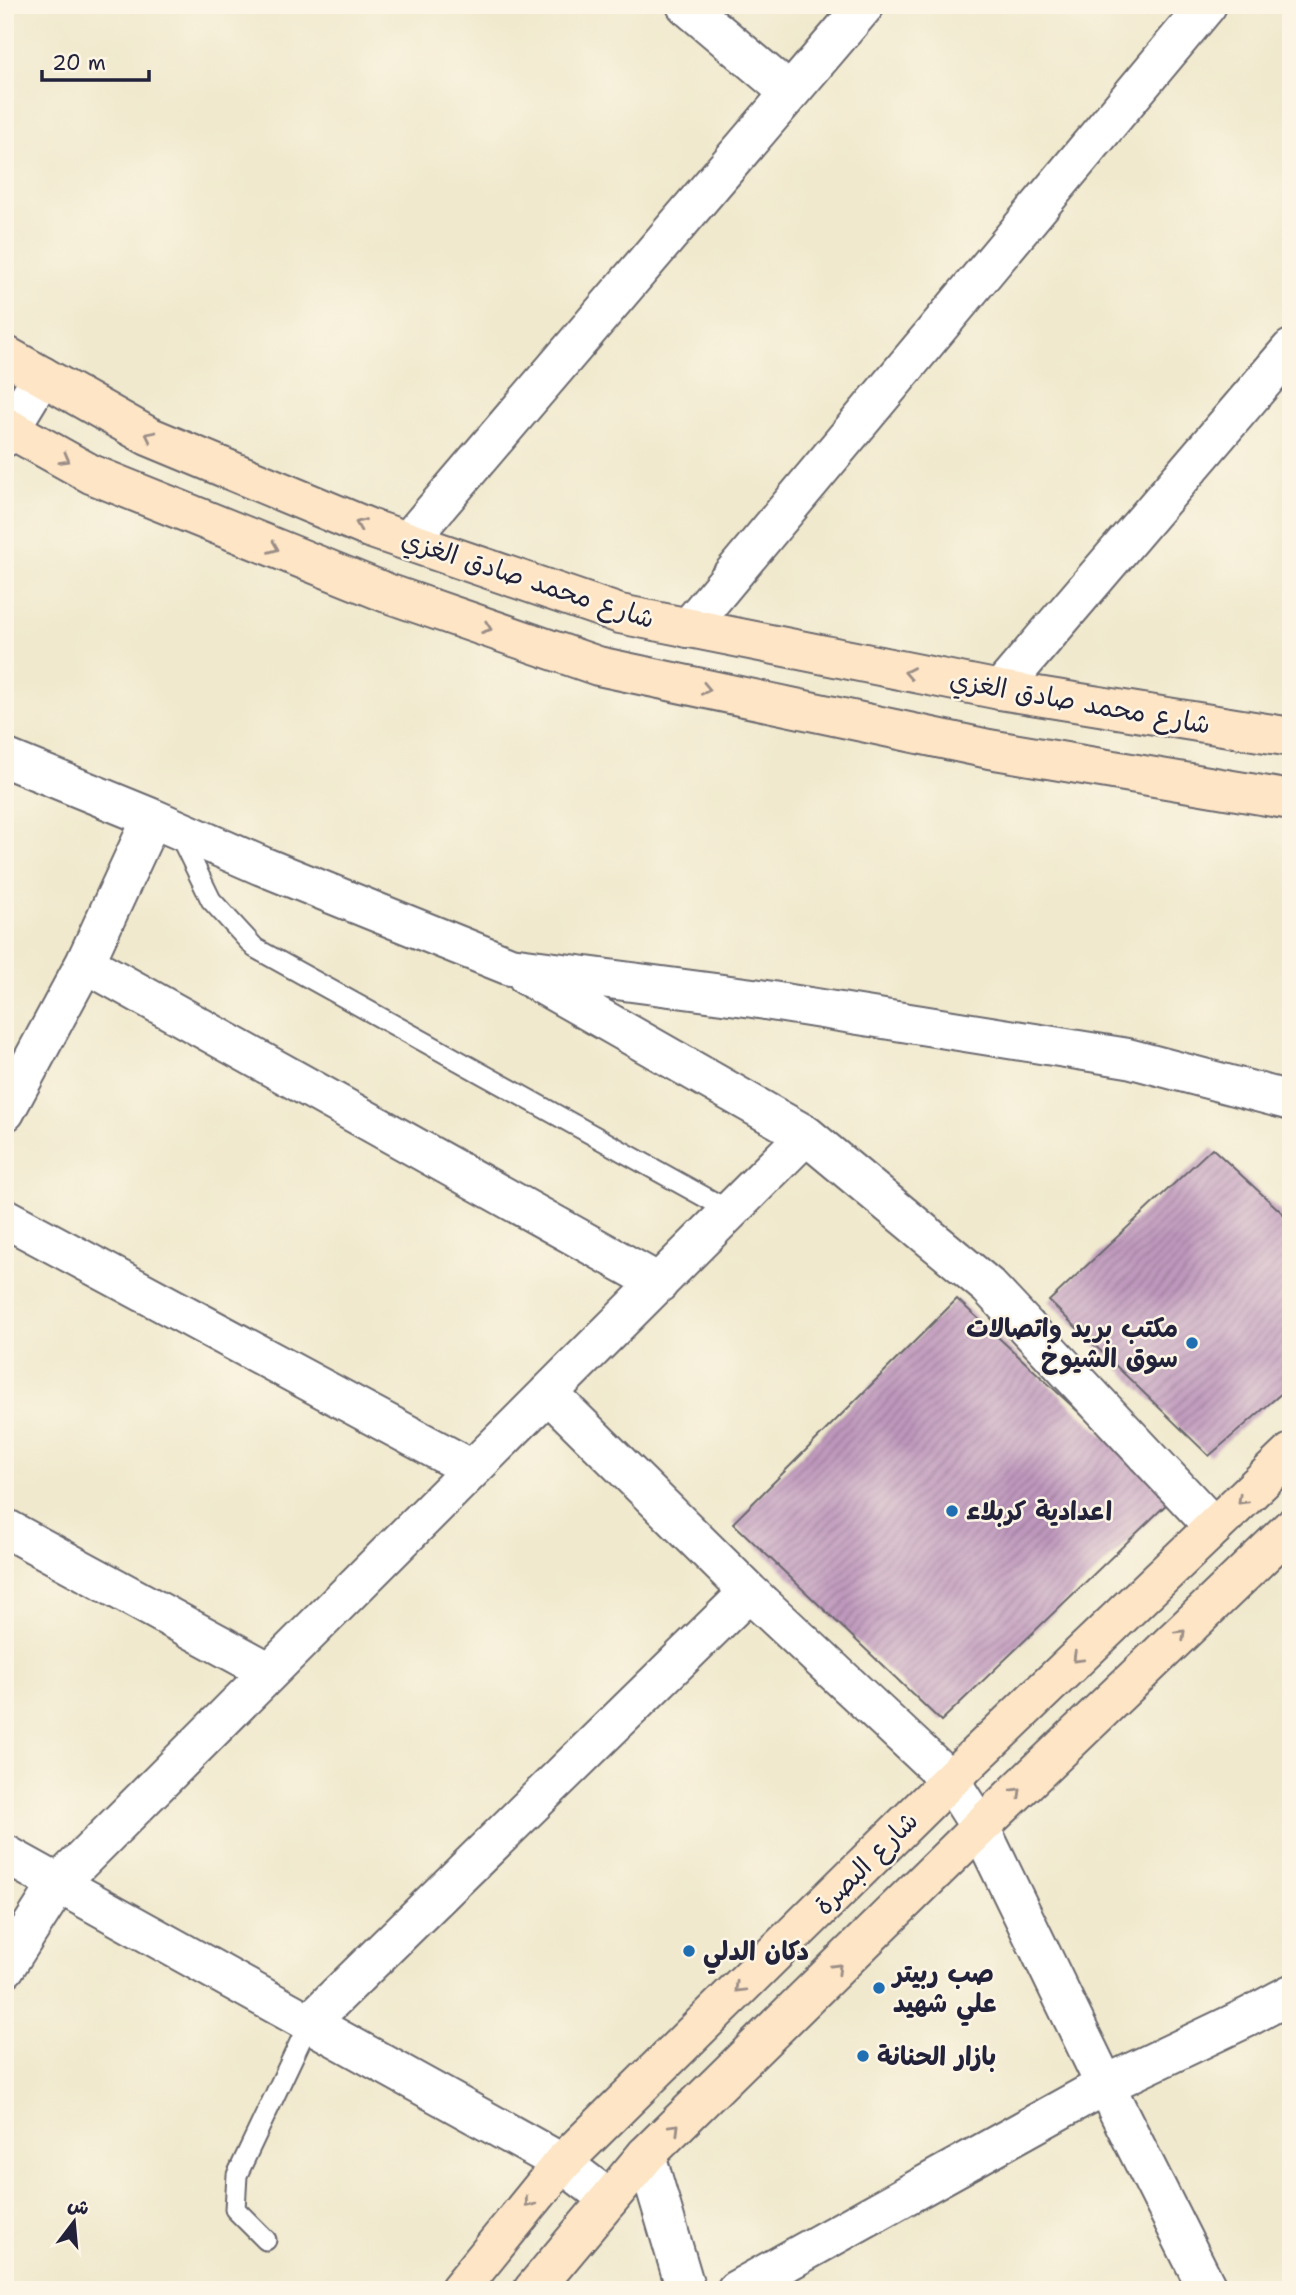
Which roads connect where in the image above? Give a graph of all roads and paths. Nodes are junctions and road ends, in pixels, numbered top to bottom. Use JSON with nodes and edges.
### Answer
{"nodes":[{"id":1,"x":686,"y":5,"type":"edge"},
{"id":2,"x":865,"y":5,"type":"edge"},
{"id":3,"x":1207,"y":5,"type":"edge"},
{"id":4,"x":790,"y":93,"type":"junction"},
{"id":5,"x":1291,"y":349,"type":"edge"},
{"id":6,"x":5,"y":355,"type":"edge"},
{"id":7,"x":42,"y":376,"type":"junction"},
{"id":8,"x":7,"y":431,"type":"edge"},
{"id":9,"x":408,"y":541,"type":"junction"},
{"id":10,"x":688,"y":628,"type":"junction"},
{"id":11,"x":1000,"y":690,"type":"junction"},
{"id":12,"x":1291,"y":737,"type":"edge"},
{"id":13,"x":5,"y":758,"type":"edge"},
{"id":14,"x":1291,"y":800,"type":"edge"},
{"id":15,"x":164,"y":823,"type":"junction"},
{"id":16,"x":85,"y":963,"type":"junction"},
{"id":17,"x":510,"y":966,"type":"junction"},
{"id":18,"x":1291,"y":1101,"type":"edge"},
{"id":19,"x":5,"y":1112,"type":"edge"},
{"id":20,"x":806,"y":1135,"type":"junction"},
{"id":21,"x":730,"y":1211,"type":"junction"},
{"id":22,"x":5,"y":1218,"type":"edge"},
{"id":23,"x":659,"y":1283,"type":"junction"},
{"id":24,"x":548,"y":1393,"type":"junction"},
{"id":25,"x":1291,"y":1453,"type":"edge"},
{"id":26,"x":472,"y":1469,"type":"junction"},
{"id":27,"x":1214,"y":1527,"type":"junction"},
{"id":28,"x":5,"y":1528,"type":"edge"},
{"id":29,"x":1291,"y":1528,"type":"edge"},
{"id":30,"x":748,"y":1592,"type":"junction"},
{"id":31,"x":270,"y":1672,"type":"junction"},
{"id":32,"x":950,"y":1780,"type":"junction"},
{"id":33,"x":980,"y":1827,"type":"junction"},
{"id":34,"x":5,"y":1854,"type":"edge"},
{"id":35,"x":59,"y":1883,"type":"junction"},
{"id":36,"x":5,"y":1968,"type":"edge"},
{"id":37,"x":1291,"y":1994,"type":"edge"},
{"id":38,"x":309,"y":2023,"type":"junction"},
{"id":39,"x":1105,"y":2085,"type":"junction"},
{"id":40,"x":646,"y":2155,"type":"junction"},
{"id":41,"x":562,"y":2163,"type":"junction"},
{"id":42,"x":609,"y":2199,"type":"junction"},
{"id":43,"x":265,"y":2241,"type":"dead end"},
{"id":44,"x":459,"y":2290,"type":"edge"},
{"id":45,"x":533,"y":2290,"type":"edge"},
{"id":46,"x":686,"y":2290,"type":"edge"},
{"id":47,"x":736,"y":2290,"type":"edge"},
{"id":48,"x":1208,"y":2290,"type":"edge"}],
"edges":[{"from":1,"to":4,"type":"street"},
{"from":2,"to":4,"type":"street"},
{"from":3,"to":10,"type":"street"},
{"from":4,"to":9,"type":"street"},
{"from":5,"to":11,"type":"street"},
{"from":6,"to":7,"type":"main road","name":"شارع محمد صادق الغزي"},
{"from":7,"to":8,"type":"street"},
{"from":9,"to":7,"type":"main road","name":"شارع محمد صادق الغزي","one_way":true},
{"from":8,"to":14,"type":"main road","one_way":true},
{"from":9,"to":10,"type":"main road","name":"شارع محمد صادق الغزي"},
{"from":11,"to":10,"type":"main road","name":"شارع محمد صادق الغزي","one_way":true},
{"from":11,"to":12,"type":"main road","name":"شارع محمد صادق الغزي"},
{"from":13,"to":15,"type":"street"},
{"from":15,"to":16,"type":"street"},
{"from":15,"to":17,"type":"street"},
{"from":15,"to":21,"type":"lane"},
{"from":16,"to":19,"type":"street"},
{"from":16,"to":23,"type":"street"},
{"from":17,"to":18,"type":"street"},
{"from":17,"to":20,"type":"street"},
{"from":20,"to":21,"type":"street"},
{"from":20,"to":27,"type":"street"},
{"from":21,"to":23,"type":"street"},
{"from":22,"to":26,"type":"street"},
{"from":23,"to":24,"type":"street"},
{"from":24,"to":26,"type":"street"},
{"from":24,"to":30,"type":"street"},
{"from":25,"to":27,"type":"main road","name":"شارع البصرة","one_way":true},
{"from":26,"to":31,"type":"street"},
{"from":27,"to":32,"type":"main road","name":"شارع البصرة","one_way":true},
{"from":28,"to":31,"type":"street"},
{"from":33,"to":29,"type":"main road","name":"شارع البصرة","one_way":true},
{"from":30,"to":32,"type":"street"},
{"from":30,"to":38,"type":"street"},
{"from":31,"to":35,"type":"street"},
{"from":32,"to":33,"type":"street"},
{"from":32,"to":41,"type":"main road","name":"شارع البصرة","one_way":true},
{"from":33,"to":39,"type":"street"},
{"from":40,"to":33,"type":"main road","name":"شارع البصرة","one_way":true},
{"from":34,"to":35,"type":"street"},
{"from":35,"to":36,"type":"street"},
{"from":35,"to":38,"type":"street"},
{"from":37,"to":39,"type":"street"},
{"from":38,"to":41,"type":"street"},
{"from":38,"to":43,"type":"lane"},
{"from":39,"to":47,"type":"street"},
{"from":39,"to":48,"type":"street"},
{"from":40,"to":42,"type":"main road","name":"شارع البصرة"},
{"from":40,"to":46,"type":"street"},
{"from":41,"to":42,"type":"street"},
{"from":41,"to":44,"type":"main road","name":"شارع البصرة","one_way":true},
{"from":42,"to":45,"type":"main road","name":"شارع البصرة"}]}
